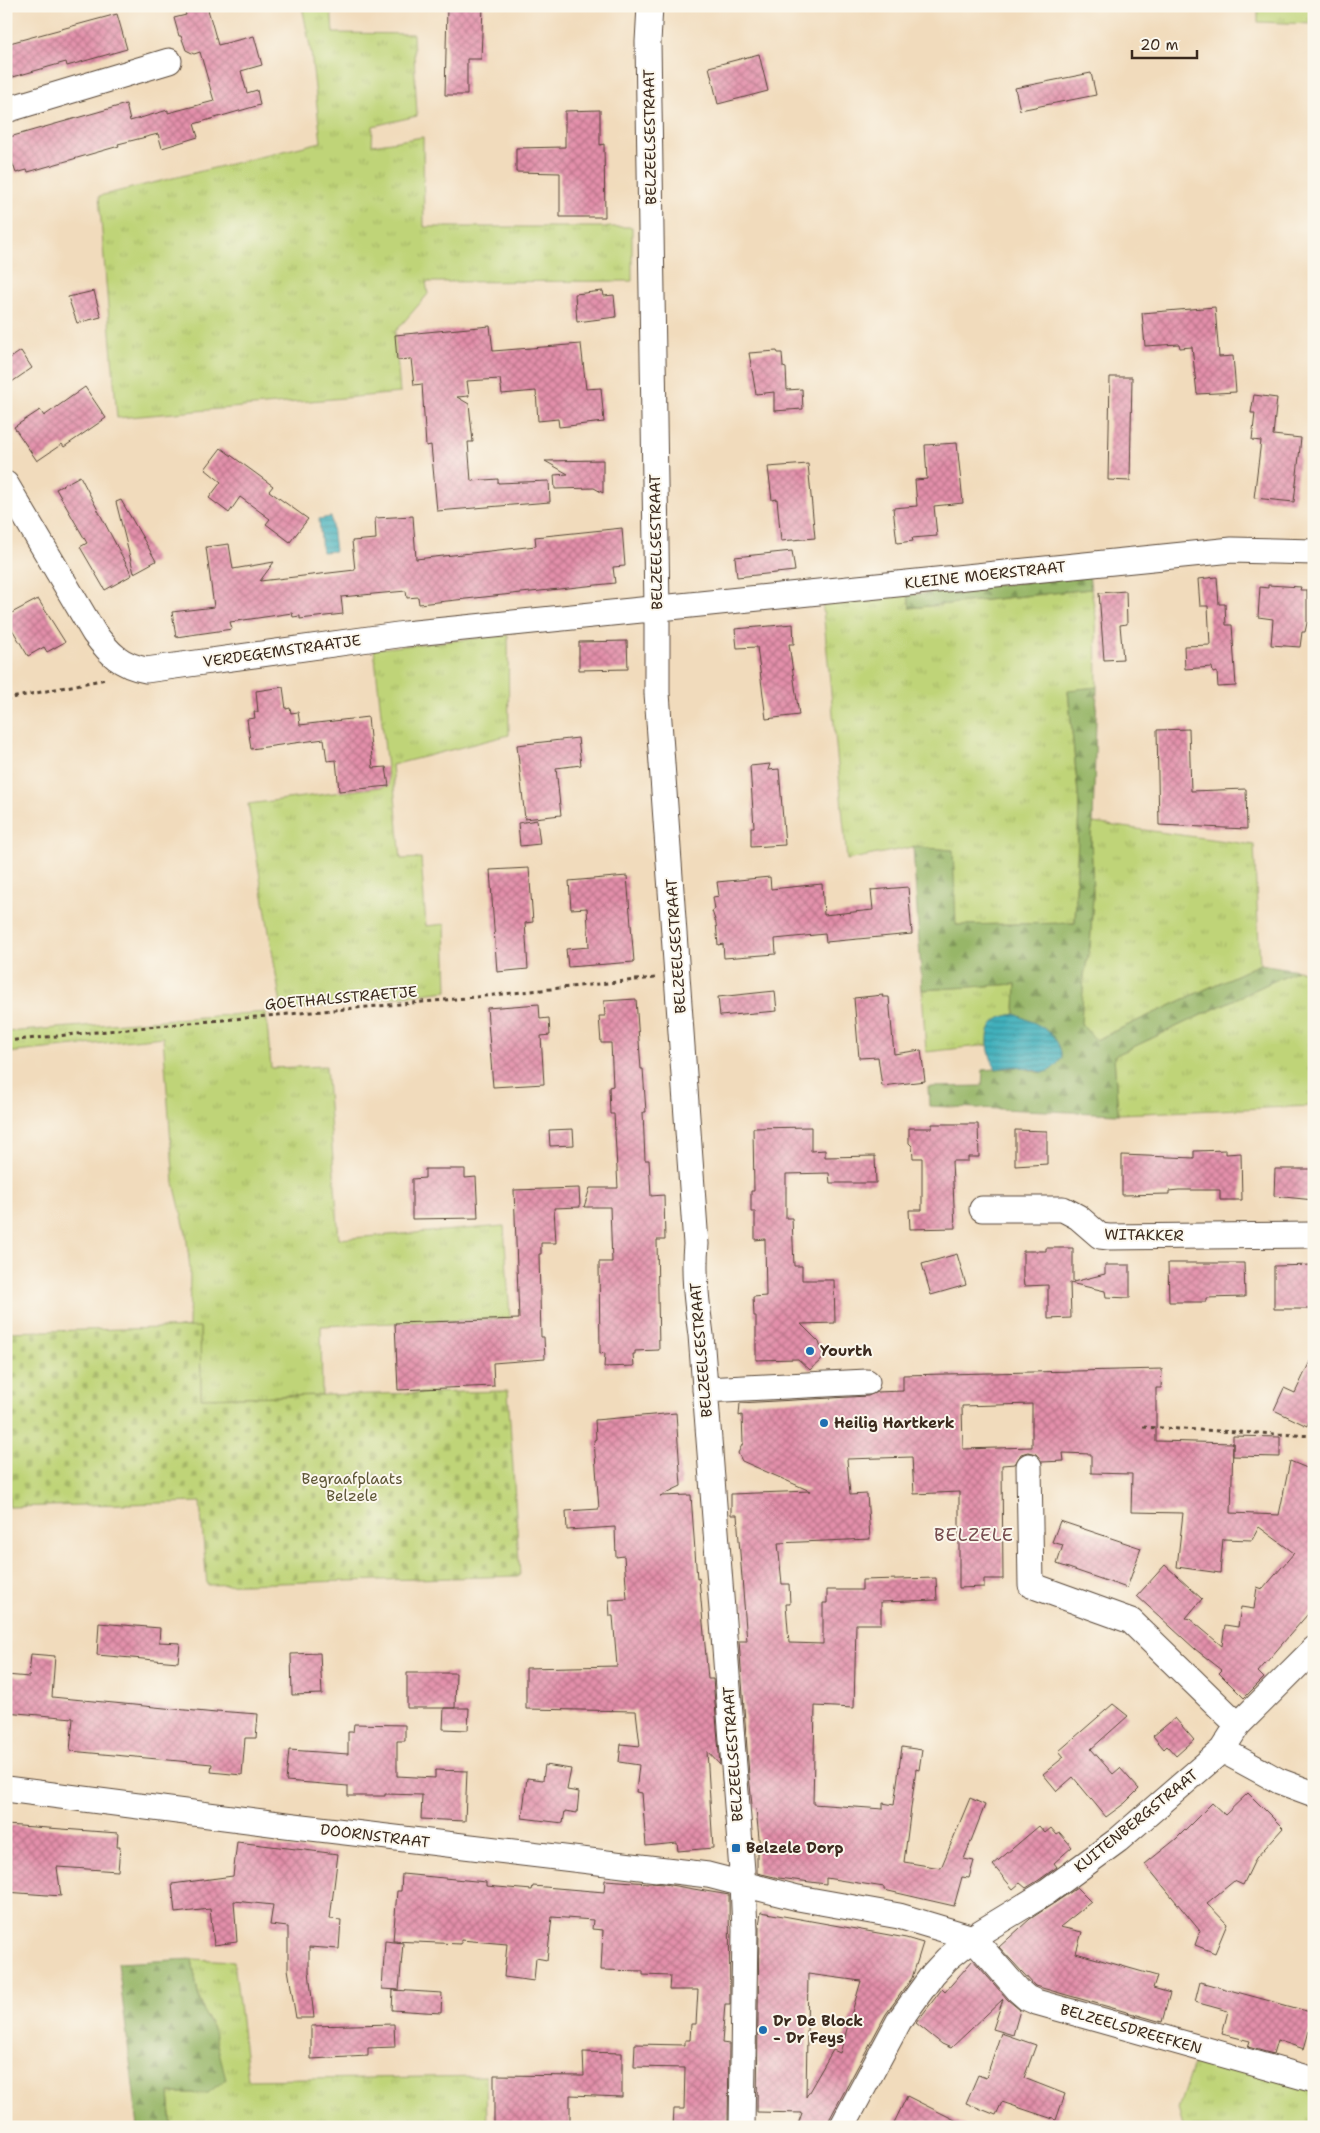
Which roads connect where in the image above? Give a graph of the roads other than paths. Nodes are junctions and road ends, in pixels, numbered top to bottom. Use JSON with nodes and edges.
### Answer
{"nodes":[{"id":1,"x":650,"y":6,"type":"edge"},
{"id":2,"x":169,"y":62,"type":"dead end"},
{"id":3,"x":6,"y":110,"type":"edge"},
{"id":4,"x":6,"y":484,"type":"edge"},
{"id":5,"x":1314,"y":552,"type":"edge"},
{"id":6,"x":657,"y":608,"type":"junction"},
{"id":7,"x":982,"y":1209,"type":"dead end"},
{"id":8,"x":1314,"y":1234,"type":"edge"},
{"id":9,"x":867,"y":1382,"type":"dead end"},
{"id":10,"x":705,"y":1390,"type":"junction"},
{"id":11,"x":1029,"y":1466,"type":"dead end"},
{"id":12,"x":1314,"y":1649,"type":"edge"},
{"id":13,"x":1238,"y":1725,"type":"junction"},
{"id":14,"x":1222,"y":1750,"type":"junction"},
{"id":15,"x":6,"y":1789,"type":"edge"},
{"id":16,"x":1314,"y":1794,"type":"edge"},
{"id":17,"x":743,"y":1884,"type":"junction"},
{"id":18,"x":972,"y":1938,"type":"junction"},
{"id":19,"x":1314,"y":2080,"type":"edge"},
{"id":20,"x":742,"y":2127,"type":"edge"},
{"id":21,"x":842,"y":2127,"type":"edge"}],
"edges":[{"from":1,"to":6,"type":"street","name":"BELZEELSESTRAAT"},
{"from":2,"to":3,"type":"street"},
{"from":4,"to":6,"type":"street","name":"VERDEGEMSTRAATJE"},
{"from":5,"to":6,"type":"street","name":"KLEINE MOERSTRAAT"},
{"from":6,"to":10,"type":"street","name":"BELZEELSESTRAAT"},
{"from":7,"to":8,"type":"street","name":"WITAKKER"},
{"from":9,"to":10,"type":"street"},
{"from":10,"to":17,"type":"street","name":"BELZEELSESTRAAT"},
{"from":11,"to":13,"type":"street"},
{"from":12,"to":13,"type":"street","name":"KUITENBERGSTRAAT"},
{"from":13,"to":14,"type":"street","name":"KUITENBERGSTRAAT"},
{"from":14,"to":16,"type":"street"},
{"from":14,"to":18,"type":"street","name":"KUITENBERGSTRAAT"},
{"from":15,"to":17,"type":"street","name":"DOORNSTRAAT"},
{"from":17,"to":18,"type":"street"},
{"from":17,"to":20,"type":"street"},
{"from":18,"to":19,"type":"street","name":"BELZEELSDREEFKEN"},
{"from":18,"to":21,"type":"street"}]}
